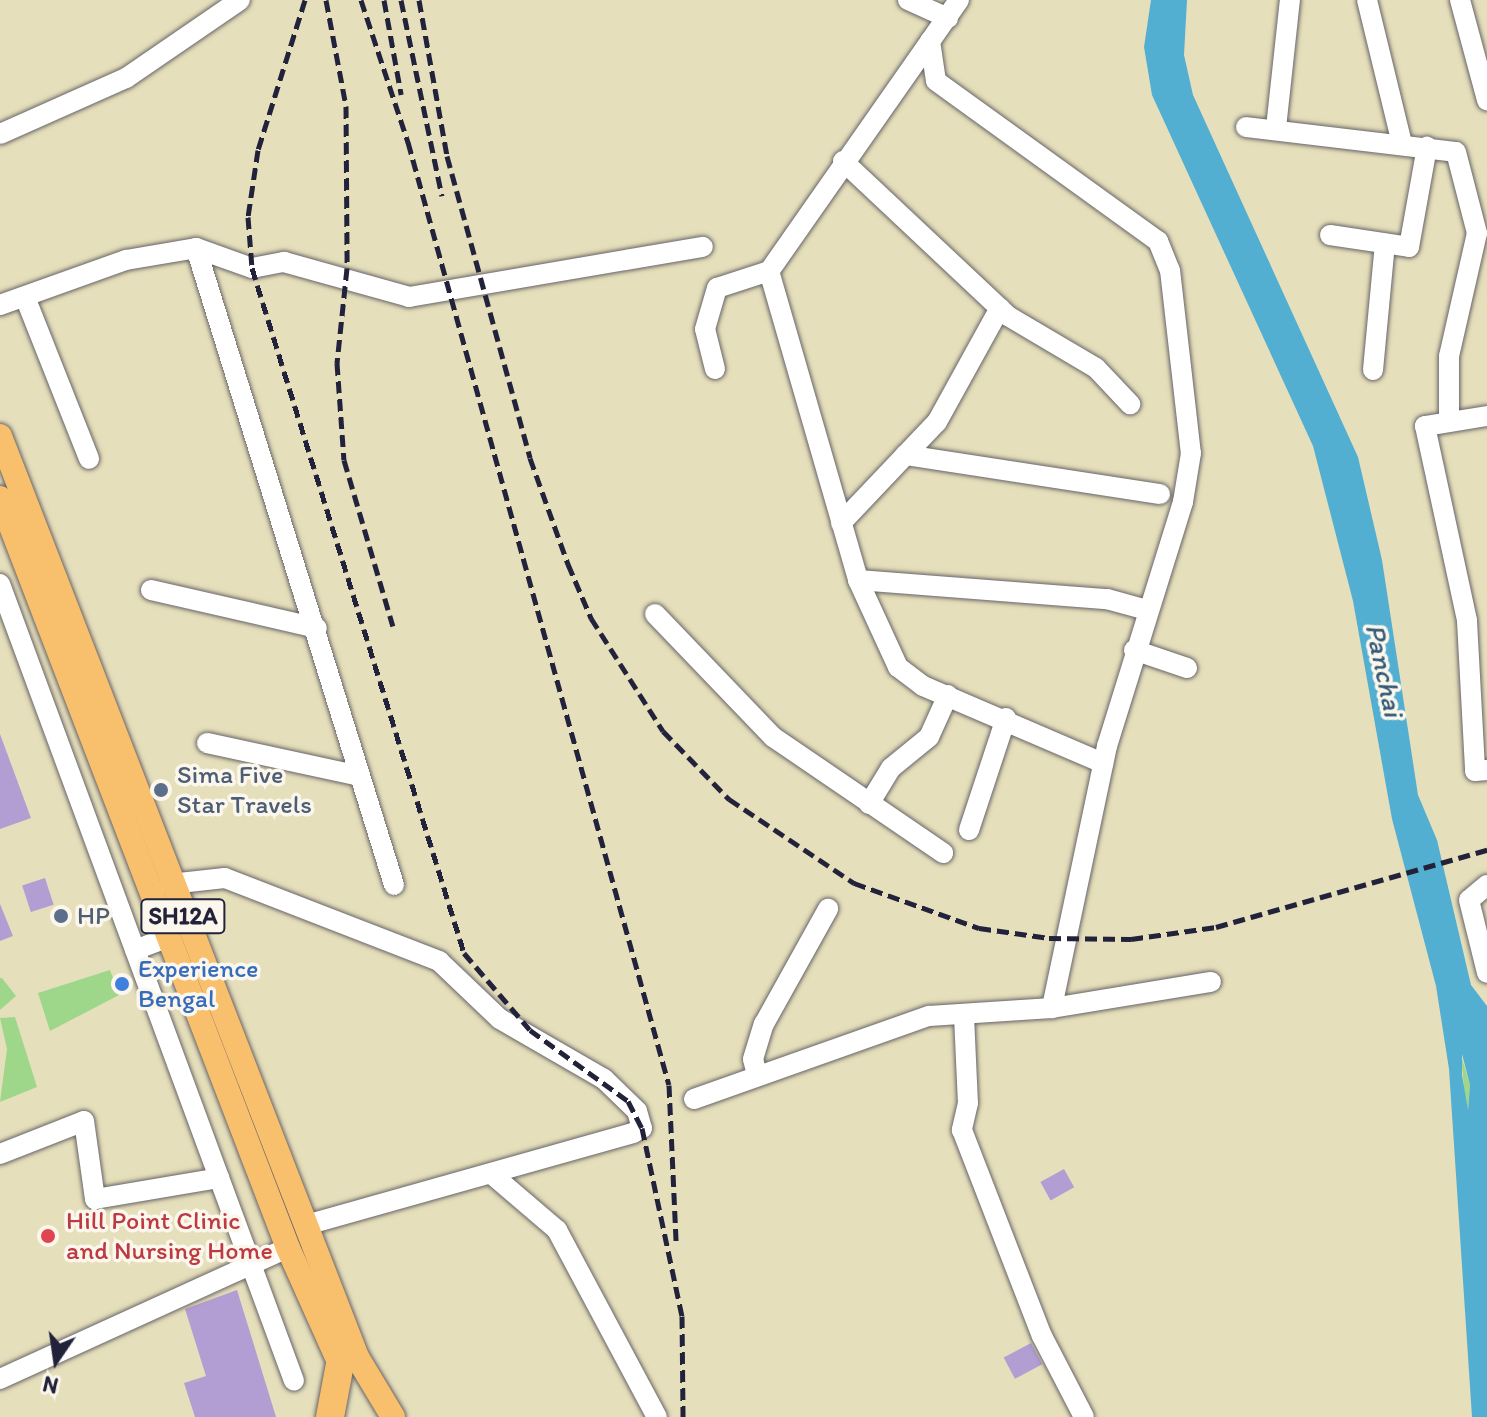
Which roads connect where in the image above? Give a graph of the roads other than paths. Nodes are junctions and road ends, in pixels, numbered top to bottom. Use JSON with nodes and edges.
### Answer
{"nodes":[{"id":1,"x":240,"y":0,"type":"edge"},
{"id":2,"x":908,"y":0,"type":"edge"},
{"id":3,"x":959,"y":0,"type":"edge"},
{"id":4,"x":1290,"y":0,"type":"edge"},
{"id":5,"x":1367,"y":0,"type":"edge"},
{"id":6,"x":1460,"y":0,"type":"edge"},
{"id":7,"x":948,"y":18,"type":"junction"},
{"id":8,"x":930,"y":41,"type":"junction"},
{"id":9,"x":1487,"y":100,"type":"edge"},
{"id":10,"x":1246,"y":127,"type":"dead end"},
{"id":11,"x":1276,"y":128,"type":"junction"},
{"id":12,"x":9,"y":132,"type":"edge"},
{"id":13,"x":1402,"y":144,"type":"junction"},
{"id":14,"x":1427,"y":147,"type":"junction"},
{"id":15,"x":843,"y":161,"type":"junction"},
{"id":16,"x":1330,"y":235,"type":"dead end"},
{"id":17,"x":1385,"y":244,"type":"junction"},
{"id":18,"x":703,"y":247,"type":"dead end"},
{"id":19,"x":196,"y":248,"type":"junction"},
{"id":20,"x":769,"y":271,"type":"junction"},
{"id":21,"x":25,"y":297,"type":"junction"},
{"id":22,"x":0,"y":305,"type":"edge"},
{"id":23,"x":1000,"y":308,"type":"junction"},
{"id":24,"x":715,"y":369,"type":"dead end"},
{"id":25,"x":1373,"y":370,"type":"dead end"},
{"id":26,"x":1130,"y":404,"type":"dead end"},
{"id":27,"x":1487,"y":416,"type":"edge"},
{"id":28,"x":1449,"y":422,"type":"junction"},
{"id":29,"x":0,"y":436,"type":"edge"},
{"id":30,"x":905,"y":455,"type":"junction"},
{"id":31,"x":89,"y":459,"type":"dead end"},
{"id":32,"x":1160,"y":494,"type":"dead end"},
{"id":33,"x":0,"y":498,"type":"edge"},
{"id":34,"x":841,"y":523,"type":"junction"},
{"id":35,"x":858,"y":580,"type":"junction"},
{"id":36,"x":0,"y":584,"type":"edge"},
{"id":37,"x":151,"y":590,"type":"dead end"},
{"id":38,"x":1147,"y":610,"type":"junction"},
{"id":39,"x":655,"y":614,"type":"dead end"},
{"id":40,"x":317,"y":628,"type":"junction"},
{"id":41,"x":1134,"y":650,"type":"junction"},
{"id":42,"x":1187,"y":668,"type":"dead end"},
{"id":43,"x":948,"y":695,"type":"junction"},
{"id":44,"x":1006,"y":718,"type":"junction"},
{"id":45,"x":207,"y":743,"type":"dead end"},
{"id":46,"x":1103,"y":763,"type":"junction"},
{"id":47,"x":1487,"y":770,"type":"edge"},
{"id":48,"x":359,"y":776,"type":"junction"},
{"id":49,"x":869,"y":804,"type":"junction"},
{"id":50,"x":969,"y":830,"type":"dead end"},
{"id":51,"x":943,"y":853,"type":"dead end"},
{"id":52,"x":170,"y":884,"type":"junction"},
{"id":53,"x":394,"y":885,"type":"dead end"},
{"id":54,"x":1487,"y":885,"type":"edge"},
{"id":55,"x":828,"y":909,"type":"dead end"},
{"id":56,"x":178,"y":933,"type":"junction"},
{"id":57,"x":135,"y":950,"type":"junction"},
{"id":58,"x":1487,"y":973,"type":"edge"},
{"id":59,"x":1211,"y":982,"type":"dead end"},
{"id":60,"x":1052,"y":1008,"type":"junction"},
{"id":61,"x":964,"y":1016,"type":"junction"},
{"id":62,"x":757,"y":1075,"type":"junction"},
{"id":63,"x":694,"y":1099,"type":"dead end"},
{"id":64,"x":0,"y":1154,"type":"edge"},
{"id":65,"x":495,"y":1177,"type":"junction"},
{"id":66,"x":219,"y":1178,"type":"junction"},
{"id":67,"x":305,"y":1225,"type":"junction"},
{"id":68,"x":288,"y":1248,"type":"junction"},
{"id":69,"x":251,"y":1265,"type":"junction"},
{"id":70,"x":340,"y":1364,"type":"joint"},
{"id":71,"x":0,"y":1379,"type":"edge"},
{"id":72,"x":294,"y":1381,"type":"dead end"},
{"id":73,"x":330,"y":1417,"type":"edge"},
{"id":74,"x":393,"y":1417,"type":"edge"},
{"id":75,"x":657,"y":1417,"type":"edge"},
{"id":76,"x":1084,"y":1417,"type":"edge"}],
"edges":[{"from":1,"to":12,"type":"street"},
{"from":2,"to":7,"type":"street"},
{"from":3,"to":7,"type":"street"},
{"from":4,"to":11,"type":"street"},
{"from":5,"to":13,"type":"street"},
{"from":6,"to":9,"type":"street"},
{"from":7,"to":8,"type":"street"},
{"from":8,"to":15,"type":"street"},
{"from":8,"to":38,"type":"street"},
{"from":10,"to":11,"type":"street"},
{"from":11,"to":13,"type":"street"},
{"from":13,"to":14,"type":"street"},
{"from":14,"to":17,"type":"street"},
{"from":14,"to":28,"type":"street"},
{"from":15,"to":20,"type":"street"},
{"from":15,"to":23,"type":"street"},
{"from":16,"to":17,"type":"street"},
{"from":17,"to":25,"type":"street"},
{"from":18,"to":19,"type":"street"},
{"from":19,"to":21,"type":"street"},
{"from":19,"to":40,"type":"street"},
{"from":20,"to":24,"type":"street"},
{"from":20,"to":34,"type":"street"},
{"from":21,"to":22,"type":"street"},
{"from":21,"to":31,"type":"street"},
{"from":23,"to":26,"type":"street"},
{"from":23,"to":30,"type":"street"},
{"from":27,"to":28,"type":"street"},
{"from":28,"to":47,"type":"street"},
{"from":29,"to":52,"type":"main road","number":"SH12A"},
{"from":30,"to":32,"type":"street"},
{"from":30,"to":34,"type":"street"},
{"from":33,"to":56,"type":"main road","number":"SH12A"},
{"from":34,"to":35,"type":"street"},
{"from":35,"to":38,"type":"street"},
{"from":35,"to":43,"type":"street"},
{"from":36,"to":57,"type":"street"},
{"from":37,"to":40,"type":"street"},
{"from":38,"to":41,"type":"street"},
{"from":39,"to":49,"type":"street"},
{"from":40,"to":48,"type":"street"},
{"from":41,"to":42,"type":"street"},
{"from":41,"to":46,"type":"street"},
{"from":43,"to":44,"type":"street"},
{"from":43,"to":49,"type":"street"},
{"from":44,"to":46,"type":"street"},
{"from":44,"to":50,"type":"street"},
{"from":45,"to":48,"type":"street"},
{"from":46,"to":60,"type":"street"},
{"from":48,"to":53,"type":"street"},
{"from":49,"to":51,"type":"street"},
{"from":52,"to":56,"type":"main road","number":"SH12A"},
{"from":52,"to":65,"type":"street"},
{"from":54,"to":58,"type":"street"},
{"from":55,"to":62,"type":"street"},
{"from":56,"to":57,"type":"street"},
{"from":56,"to":67,"type":"main road","number":"SH12A"},
{"from":56,"to":68,"type":"main road","number":"SH12A"},
{"from":57,"to":66,"type":"street"},
{"from":59,"to":60,"type":"street"},
{"from":60,"to":61,"type":"street"},
{"from":61,"to":62,"type":"street"},
{"from":61,"to":76,"type":"street"},
{"from":62,"to":63,"type":"street"},
{"from":64,"to":66,"type":"street"},
{"from":65,"to":67,"type":"street"},
{"from":65,"to":75,"type":"street"},
{"from":66,"to":69,"type":"street"},
{"from":67,"to":74,"type":"main road","number":"SH12A"},
{"from":68,"to":69,"type":"street"},
{"from":68,"to":70,"type":"main road","number":"SH12A"},
{"from":69,"to":71,"type":"street"},
{"from":69,"to":72,"type":"street"},
{"from":70,"to":73,"type":"highway"}]}
